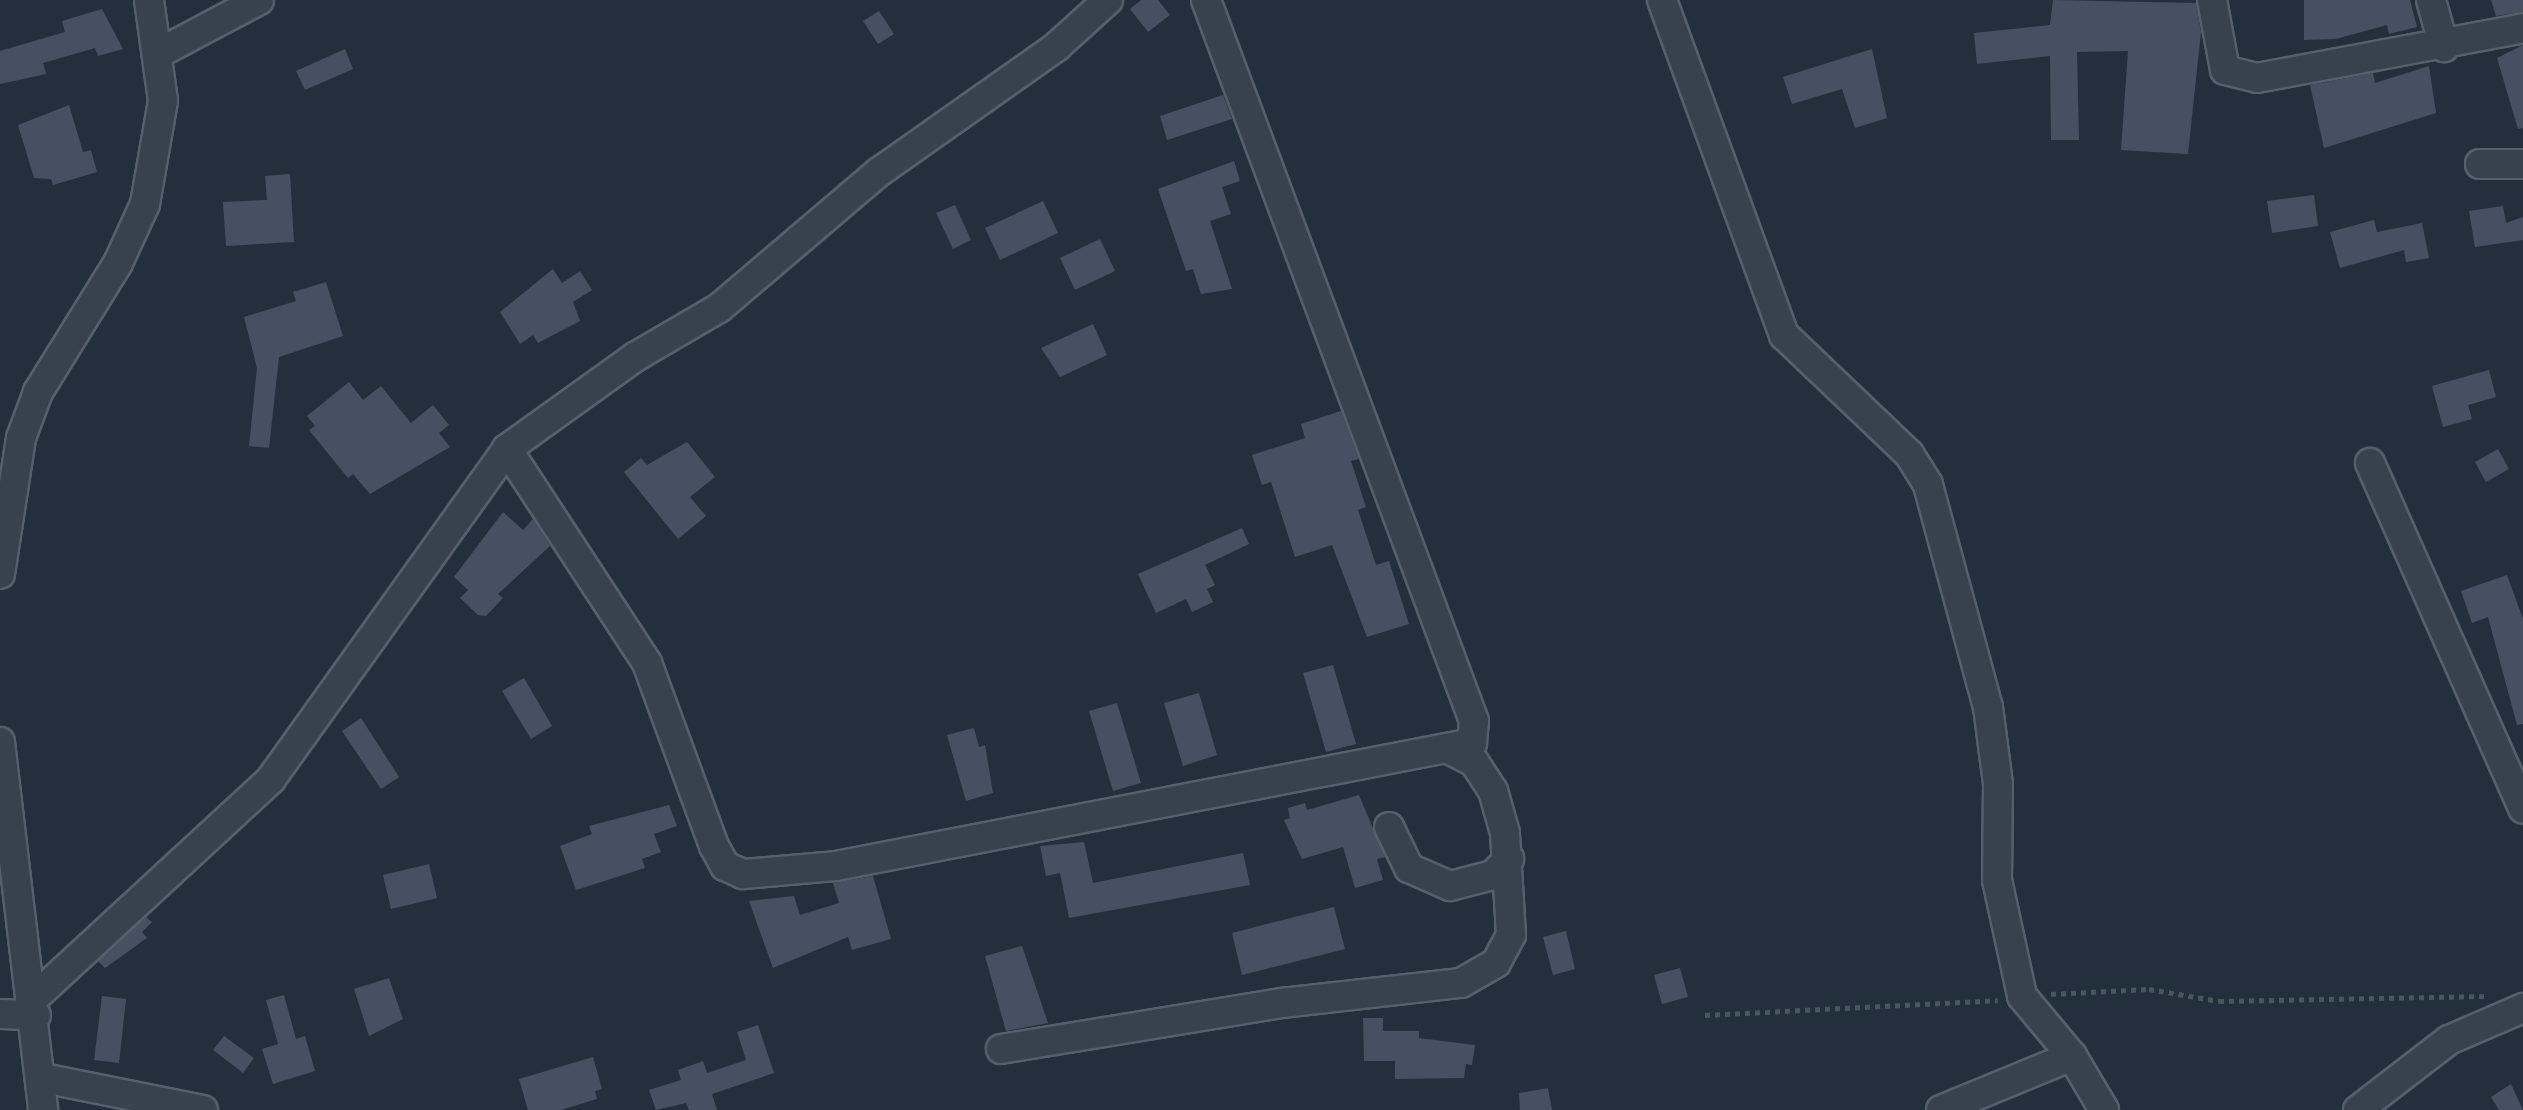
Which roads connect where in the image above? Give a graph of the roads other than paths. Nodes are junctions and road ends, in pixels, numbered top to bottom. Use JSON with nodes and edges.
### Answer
{"nodes":[{"id":1,"x":149,"y":0,"type":"edge"},
{"id":2,"x":259,"y":0,"type":"edge"},
{"id":3,"x":1108,"y":0,"type":"edge"},
{"id":4,"x":1206,"y":0,"type":"edge"},
{"id":5,"x":1662,"y":0,"type":"edge"},
{"id":6,"x":2212,"y":0,"type":"edge"},
{"id":7,"x":2431,"y":0,"type":"edge"},
{"id":8,"x":2523,"y":28,"type":"edge"},
{"id":9,"x":2444,"y":47,"type":"junction"},
{"id":10,"x":159,"y":53,"type":"junction"},
{"id":11,"x":2480,"y":164,"type":"dead end"},
{"id":12,"x":2523,"y":164,"type":"edge"},
{"id":13,"x":507,"y":449,"type":"junction"},
{"id":14,"x":2370,"y":463,"type":"dead end"},
{"id":15,"x":4,"y":503,"type":"edge"},
{"id":16,"x":0,"y":574,"type":"edge"},
{"id":17,"x":0,"y":742,"type":"edge"},
{"id":18,"x":1448,"y":749,"type":"junction"},
{"id":19,"x":2523,"y":809,"type":"edge"},
{"id":20,"x":1389,"y":827,"type":"dead end"},
{"id":21,"x":1509,"y":859,"type":"junction"},
{"id":22,"x":35,"y":1006,"type":"junction"},
{"id":23,"x":2523,"y":1008,"type":"edge"},
{"id":24,"x":0,"y":1014,"type":"edge"},
{"id":25,"x":1001,"y":1049,"type":"dead end"},
{"id":26,"x":2072,"y":1056,"type":"junction"},
{"id":27,"x":43,"y":1078,"type":"junction"},
{"id":28,"x":43,"y":1110,"type":"edge"},
{"id":29,"x":203,"y":1110,"type":"edge"},
{"id":30,"x":1941,"y":1110,"type":"edge"},
{"id":31,"x":2104,"y":1110,"type":"edge"},
{"id":32,"x":2358,"y":1110,"type":"edge"}],
"edges":[{"from":1,"to":10,"type":"street"},
{"from":2,"to":10,"type":"street"},
{"from":3,"to":13,"type":"street"},
{"from":4,"to":18,"type":"street"},
{"from":5,"to":26,"type":"street"},
{"from":6,"to":9,"type":"street"},
{"from":7,"to":9,"type":"street"},
{"from":8,"to":9,"type":"street"},
{"from":10,"to":15,"type":"street"},
{"from":11,"to":12,"type":"street"},
{"from":13,"to":18,"type":"street"},
{"from":13,"to":22,"type":"street"},
{"from":14,"to":19,"type":"street"},
{"from":15,"to":16,"type":"street"},
{"from":17,"to":22,"type":"street"},
{"from":18,"to":21,"type":"street"},
{"from":20,"to":21,"type":"street"},
{"from":21,"to":25,"type":"street"},
{"from":22,"to":24,"type":"street"},
{"from":22,"to":27,"type":"street"},
{"from":23,"to":32,"type":"street"},
{"from":26,"to":30,"type":"street"},
{"from":26,"to":31,"type":"street"},
{"from":27,"to":28,"type":"street"},
{"from":27,"to":29,"type":"street"}]}
